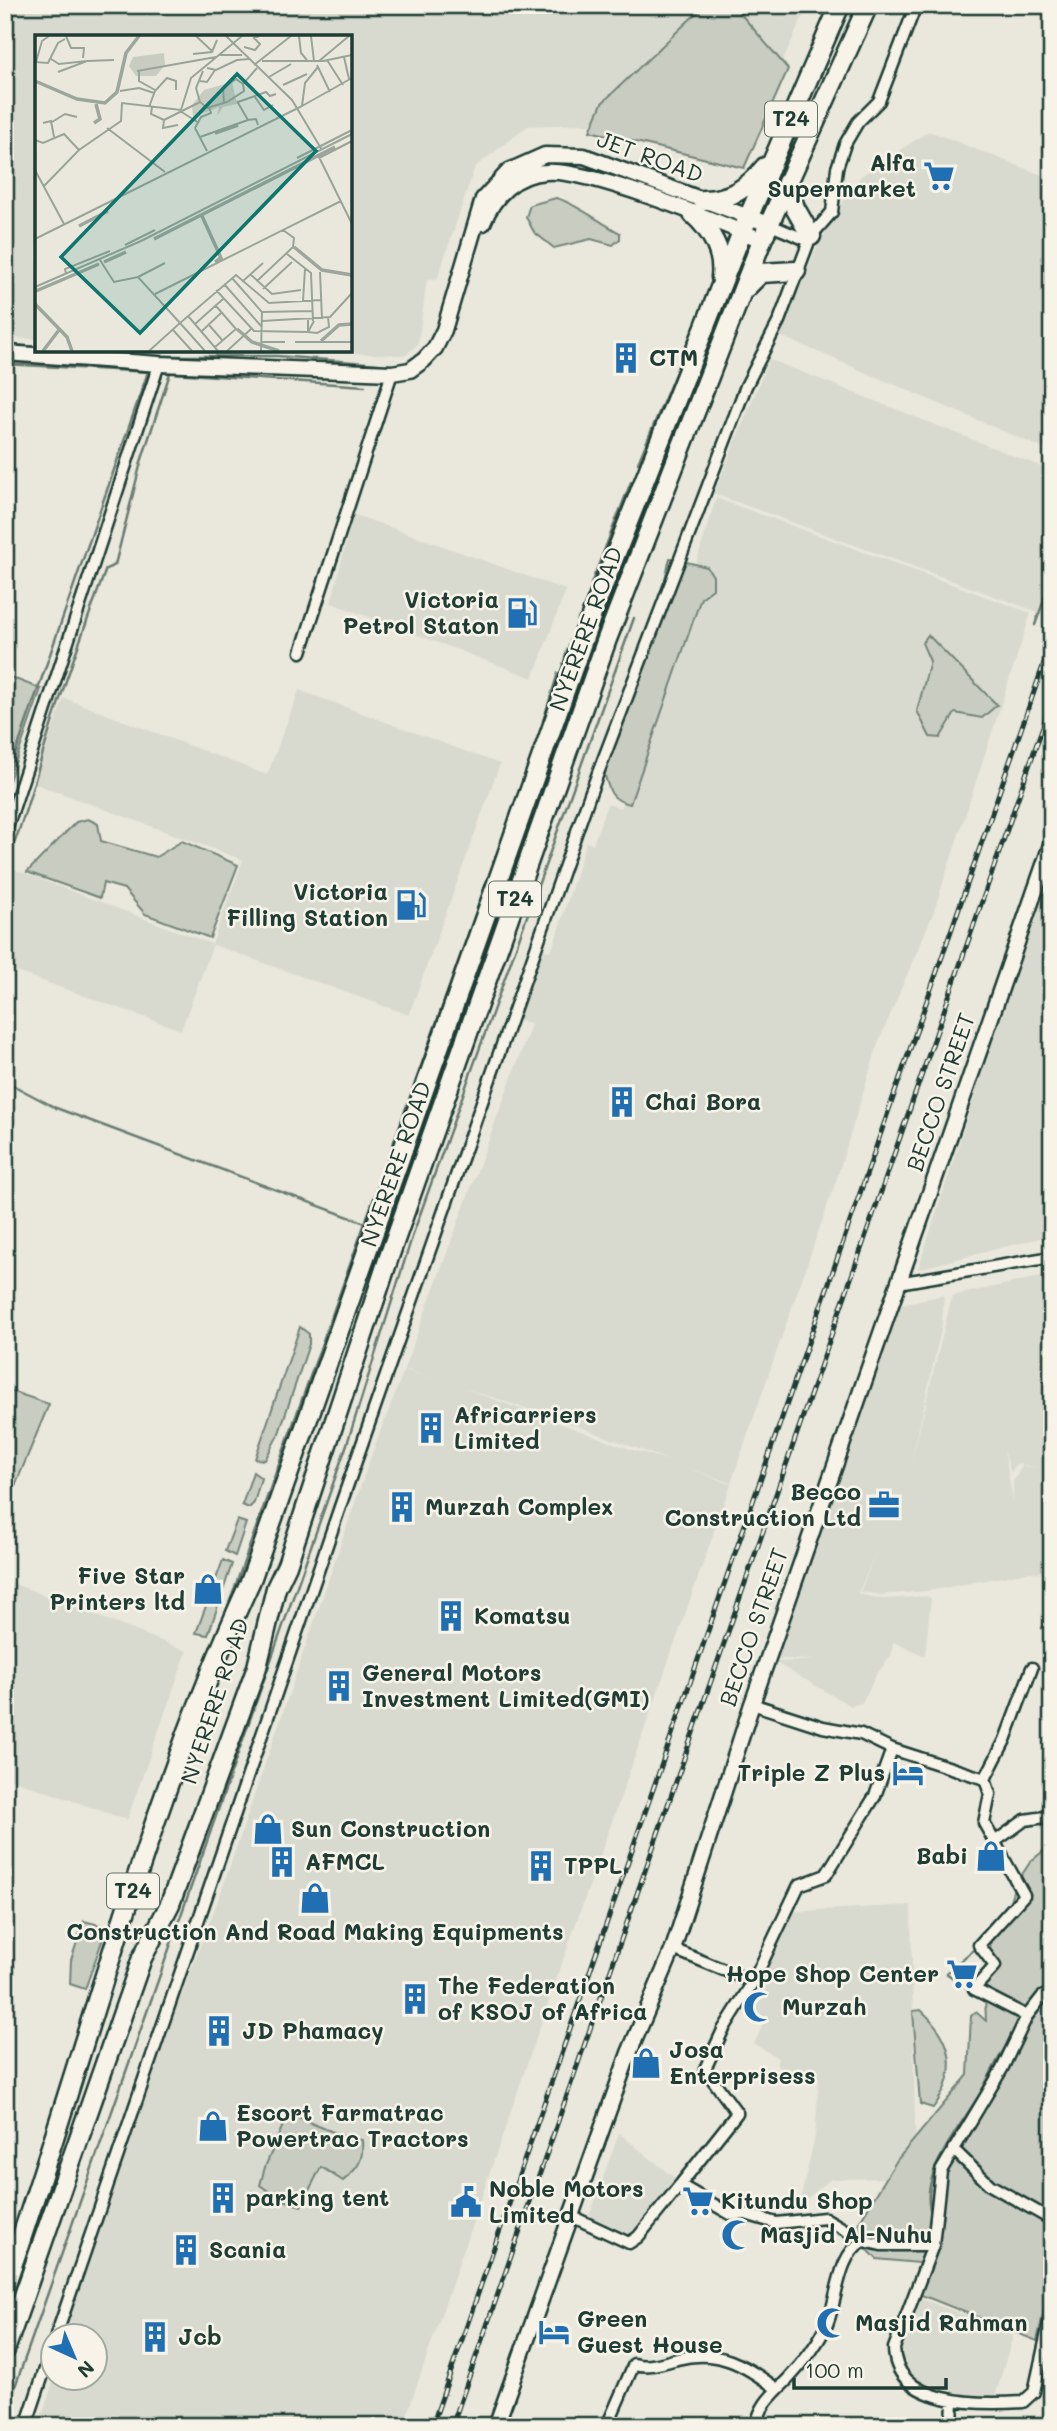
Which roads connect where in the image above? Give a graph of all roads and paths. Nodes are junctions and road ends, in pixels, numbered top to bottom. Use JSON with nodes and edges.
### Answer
{"nodes":[{"id":1,"x":841,"y":5,"type":"edge"},
{"id":2,"x":868,"y":5,"type":"edge"},
{"id":3,"x":916,"y":5,"type":"edge"},
{"id":4,"x":777,"y":152,"type":"junction"},
{"id":5,"x":787,"y":182,"type":"junction"},
{"id":6,"x":698,"y":207,"type":"junction"},
{"id":7,"x":745,"y":224,"type":"junction"},
{"id":8,"x":768,"y":236,"type":"junction"},
{"id":9,"x":810,"y":238,"type":"junction"},
{"id":10,"x":796,"y":271,"type":"junction"},
{"id":11,"x":718,"y":291,"type":"junction"},
{"id":12,"x":741,"y":292,"type":"junction"},
{"id":13,"x":5,"y":353,"type":"edge"},
{"id":14,"x":159,"y":365,"type":"junction"},
{"id":15,"x":392,"y":373,"type":"junction"},
{"id":16,"x":301,"y":652,"type":"dead end"},
{"id":17,"x":5,"y":834,"type":"edge"},
{"id":18,"x":1052,"y":842,"type":"edge"},
{"id":19,"x":1052,"y":1257,"type":"edge"},
{"id":20,"x":898,"y":1283,"type":"junction"},
{"id":21,"x":1032,"y":1668,"type":"dead end"},
{"id":22,"x":752,"y":1704,"type":"junction"},
{"id":23,"x":892,"y":1749,"type":"junction"},
{"id":24,"x":985,"y":1779,"type":"junction"},
{"id":25,"x":1052,"y":1816,"type":"edge"},
{"id":26,"x":993,"y":1843,"type":"junction"},
{"id":27,"x":673,"y":1949,"type":"junction"},
{"id":28,"x":753,"y":1982,"type":"junction"},
{"id":29,"x":1052,"y":1992,"type":"edge"},
{"id":30,"x":1027,"y":2016,"type":"junction"},
{"id":31,"x":953,"y":2149,"type":"junction"},
{"id":32,"x":680,"y":2185,"type":"junction"},
{"id":33,"x":571,"y":2216,"type":"junction"},
{"id":34,"x":1052,"y":2220,"type":"edge"},
{"id":35,"x":863,"y":2241,"type":"junction"},
{"id":36,"x":933,"y":2245,"type":"junction"},
{"id":37,"x":5,"y":2286,"type":"edge"},
{"id":38,"x":1052,"y":2310,"type":"edge"},
{"id":39,"x":61,"y":2322,"type":"edge"},
{"id":40,"x":5,"y":2350,"type":"edge"},
{"id":41,"x":777,"y":2389,"type":"junction"},
{"id":42,"x":38,"y":2390,"type":"edge"},
{"id":43,"x":953,"y":2401,"type":"junction"},
{"id":44,"x":26,"y":2426,"type":"edge"},
{"id":45,"x":496,"y":2426,"type":"edge"},
{"id":46,"x":607,"y":2426,"type":"edge"},
{"id":47,"x":756,"y":2426,"type":"edge"},
{"id":48,"x":952,"y":2426,"type":"edge"}],
"edges":[{"from":1,"to":4,"type":"highway","name":"NYERERE ROAD","number":"T24"},
{"from":2,"to":5,"type":"highway","name":"NYERERE ROAD","number":"T24"},
{"from":3,"to":9,"type":"street"},
{"from":4,"to":6,"type":"highway"},
{"from":4,"to":7,"type":"highway","name":"NYERERE ROAD","number":"T24"},
{"from":5,"to":8,"type":"highway","name":"NYERERE ROAD","number":"T24"},
{"from":5,"to":9,"type":"highway"},
{"from":6,"to":7,"type":"street","name":"JET ROAD"},
{"from":6,"to":11,"type":"highway"},
{"from":6,"to":15,"type":"street","name":"JET ROAD"},
{"from":7,"to":8,"type":"street","name":"JET ROAD"},
{"from":7,"to":11,"type":"highway","name":"NYERERE ROAD","number":"T24"},
{"from":8,"to":9,"type":"street","name":"JET ROAD"},
{"from":8,"to":12,"type":"highway","name":"NYERERE ROAD","number":"T24"},
{"from":9,"to":10,"type":"street"},
{"from":10,"to":12,"type":"highway"},
{"from":10,"to":39,"type":"street"},
{"from":11,"to":37,"type":"highway","name":"NYERERE ROAD","number":"T24"},
{"from":12,"to":40,"type":"highway","name":"NYERERE ROAD","number":"T24"},
{"from":13,"to":14,"type":"street","name":"JET ROAD"},
{"from":14,"to":15,"type":"street","name":"JET ROAD"},
{"from":14,"to":17,"type":"street"},
{"from":15,"to":16,"type":"street"},
{"from":18,"to":20,"type":"street","name":"BECCO STREET"},
{"from":19,"to":20,"type":"street"},
{"from":20,"to":22,"type":"street","name":"BECCO STREET"},
{"from":21,"to":24,"type":"street"},
{"from":22,"to":23,"type":"street"},
{"from":22,"to":27,"type":"street","name":"BECCO STREET"},
{"from":23,"to":24,"type":"street"},
{"from":23,"to":28,"type":"street"},
{"from":24,"to":26,"type":"street"},
{"from":25,"to":26,"type":"street"},
{"from":26,"to":30,"type":"street"},
{"from":27,"to":28,"type":"street"},
{"from":27,"to":33,"type":"street","name":"BECCO STREET"},
{"from":28,"to":32,"type":"street"},
{"from":29,"to":30,"type":"street"},
{"from":30,"to":31,"type":"street"},
{"from":31,"to":34,"type":"street"},
{"from":31,"to":36,"type":"street"},
{"from":32,"to":33,"type":"street"},
{"from":32,"to":35,"type":"street"},
{"from":33,"to":45,"type":"street","name":"BECCO STREET"},
{"from":35,"to":36,"type":"street"},
{"from":35,"to":41,"type":"street"},
{"from":36,"to":43,"type":"street"},
{"from":38,"to":43,"type":"street"},
{"from":41,"to":46,"type":"street"},
{"from":41,"to":47,"type":"street"},
{"from":42,"to":44,"type":"street"},
{"from":43,"to":48,"type":"street"}]}
